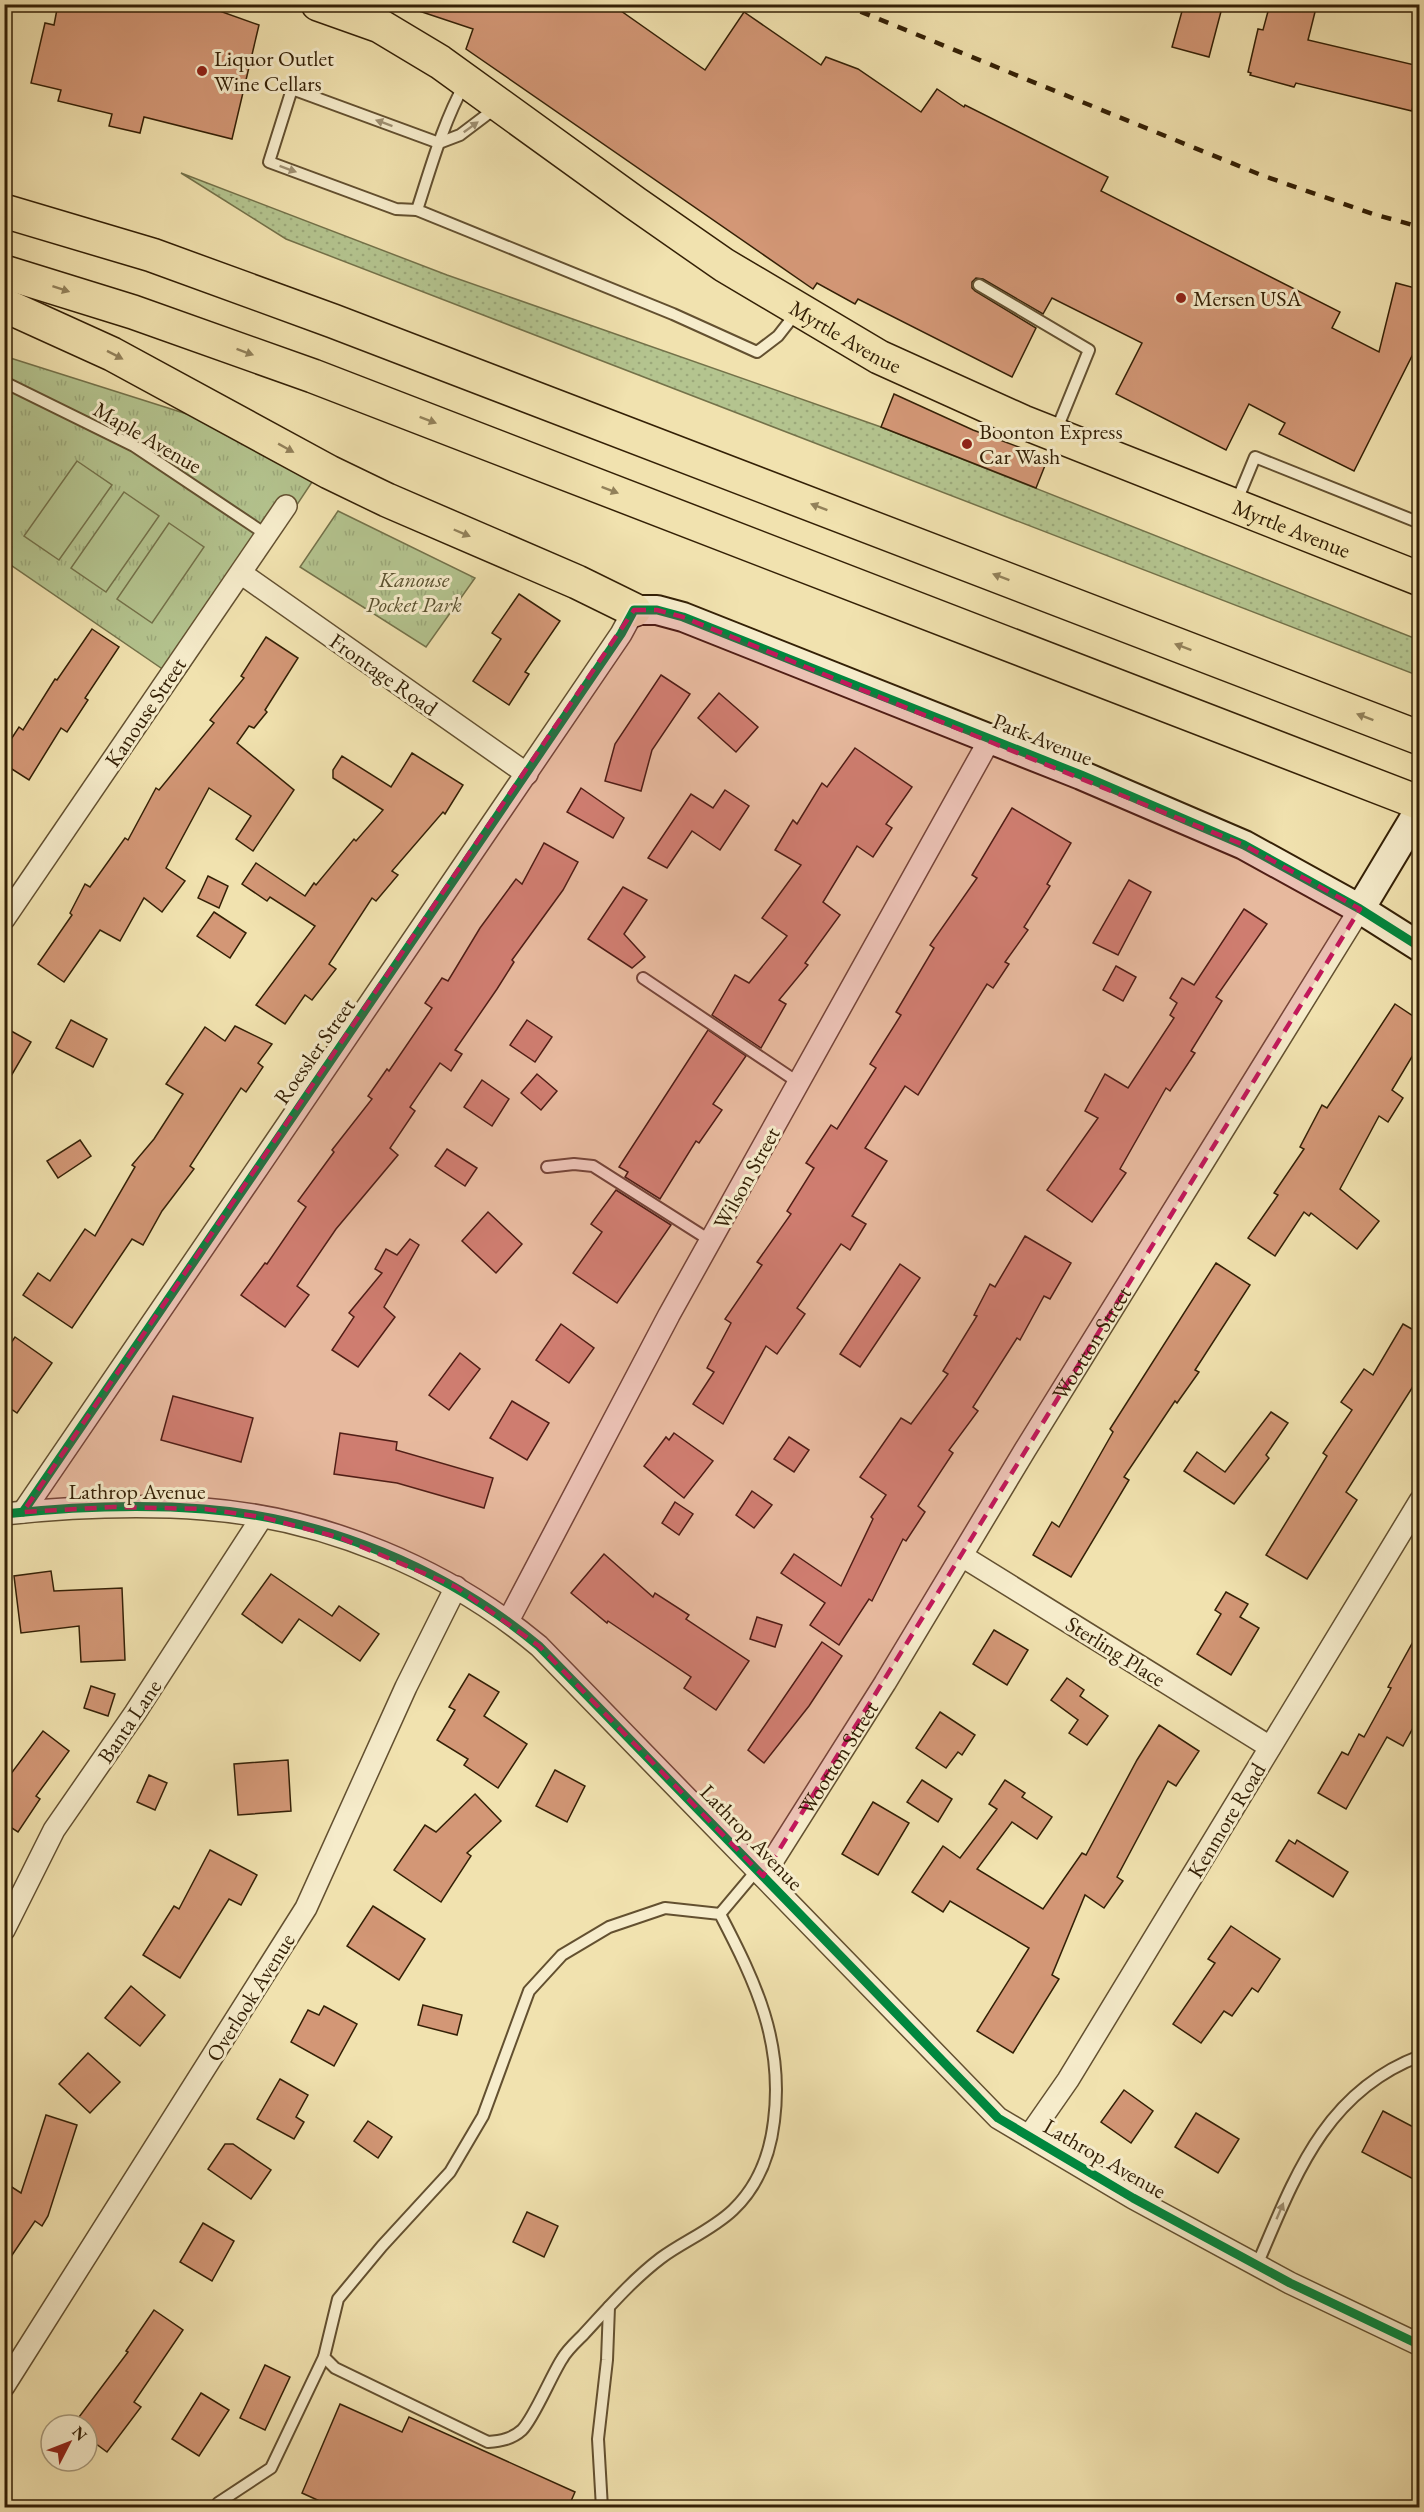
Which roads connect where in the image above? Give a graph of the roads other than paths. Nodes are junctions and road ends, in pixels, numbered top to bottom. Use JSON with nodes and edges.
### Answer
{"nodes":[{"id":1,"x":318,"y":4,"type":"edge"},
{"id":2,"x":466,"y":81,"type":"junction"},
{"id":3,"x":499,"y":105,"type":"junction"},
{"id":4,"x":439,"y":143,"type":"junction"},
{"id":5,"x":417,"y":210,"type":"junction"},
{"id":6,"x":4,"y":211,"type":"edge"},
{"id":7,"x":4,"y":272,"type":"edge"},
{"id":8,"x":979,"y":285,"type":"dead end"},
{"id":9,"x":4,"y":305,"type":"edge"},
{"id":10,"x":798,"y":310,"type":"junction"},
{"id":11,"x":4,"y":382,"type":"edge"},
{"id":12,"x":1054,"y":434,"type":"junction"},
{"id":13,"x":286,"y":506,"type":"dead end"},
{"id":14,"x":1235,"y":506,"type":"junction"},
{"id":15,"x":1419,"y":523,"type":"edge"},
{"id":16,"x":267,"y":535,"type":"junction"},
{"id":17,"x":242,"y":574,"type":"junction"},
{"id":18,"x":1419,"y":579,"type":"edge"},
{"id":19,"x":634,"y":610,"type":"junction"},
{"id":20,"x":1419,"y":738,"type":"edge"},
{"id":21,"x":990,"y":739,"type":"junction"},
{"id":22,"x":527,"y":774,"type":"junction"},
{"id":23,"x":1411,"y":802,"type":"edge"},
{"id":24,"x":1360,"y":909,"type":"junction"},
{"id":25,"x":4,"y":920,"type":"edge"},
{"id":26,"x":1419,"y":947,"type":"edge"},
{"id":27,"x":642,"y":978,"type":"dead end"},
{"id":28,"x":799,"y":1083,"type":"junction"},
{"id":29,"x":547,"y":1167,"type":"dead end"},
{"id":30,"x":711,"y":1241,"type":"junction"},
{"id":31,"x":1419,"y":1501,"type":"edge"},
{"id":32,"x":14,"y":1513,"type":"edge"},
{"id":33,"x":262,"y":1518,"type":"junction"},
{"id":34,"x":962,"y":1556,"type":"junction"},
{"id":35,"x":456,"y":1587,"type":"junction"},
{"id":36,"x":508,"y":1621,"type":"junction"},
{"id":37,"x":1270,"y":1747,"type":"junction"},
{"id":38,"x":760,"y":1873,"type":"junction"},
{"id":39,"x":720,"y":1914,"type":"junction"},
{"id":40,"x":4,"y":1930,"type":"edge"},
{"id":41,"x":1419,"y":2056,"type":"edge"},
{"id":42,"x":1029,"y":2136,"type":"junction"},
{"id":43,"x":1257,"y":2265,"type":"junction"},
{"id":44,"x":609,"y":2307,"type":"junction"},
{"id":45,"x":1419,"y":2345,"type":"edge"},
{"id":46,"x":324,"y":2358,"type":"junction"},
{"id":47,"x":4,"y":2386,"type":"edge"},
{"id":48,"x":217,"y":2508,"type":"edge"},
{"id":49,"x":602,"y":2508,"type":"edge"}],
"edges":[{"from":1,"to":2,"type":"main road","name":"Myrtle Avenue"},
{"from":2,"to":3,"type":"main road","name":"Myrtle Avenue"},
{"from":2,"to":4,"type":"lane"},
{"from":4,"to":3,"type":"lane","one_way":true},
{"from":3,"to":10,"type":"main road","name":"Myrtle Avenue"},
{"from":4,"to":5,"type":"lane"},
{"from":4,"to":5,"type":"lane","one_way":true},
{"from":5,"to":10,"type":"lane"},
{"from":20,"to":6,"type":"main road","one_way":true},
{"from":7,"to":23,"type":"main road","one_way":true},
{"from":8,"to":12,"type":"lane"},
{"from":9,"to":19,"type":"main road","one_way":true},
{"from":10,"to":12,"type":"main road","name":"Myrtle Avenue"},
{"from":11,"to":16,"type":"lane","name":"Maple Avenue"},
{"from":12,"to":14,"type":"main road","name":"Myrtle Avenue"},
{"from":13,"to":16,"type":"street","name":"Kanouse Street"},
{"from":14,"to":15,"type":"lane"},
{"from":14,"to":18,"type":"main road","name":"Myrtle Avenue"},
{"from":16,"to":17,"type":"street","name":"Kanouse Street"},
{"from":17,"to":22,"type":"street","name":"Frontage Road"},
{"from":17,"to":25,"type":"street","name":"Kanouse Street"},
{"from":19,"to":21,"type":"street","name":"Park Avenue"},
{"from":19,"to":22,"type":"street","name":"Roessler Street"},
{"from":21,"to":24,"type":"street","name":"Park Avenue"},
{"from":21,"to":28,"type":"street","name":"Wilson Street"},
{"from":22,"to":32,"type":"street","name":"Roessler Street"},
{"from":23,"to":24,"type":"street","name":"Wootton Street"},
{"from":24,"to":26,"type":"street","name":"Park Avenue"},
{"from":24,"to":34,"type":"street","name":"Wootton Street"},
{"from":27,"to":28,"type":"lane"},
{"from":28,"to":30,"type":"street","name":"Wilson Street"},
{"from":29,"to":30,"type":"lane"},
{"from":30,"to":36,"type":"street","name":"Wilson Street"},
{"from":31,"to":37,"type":"street","name":"Kenmore Road"},
{"from":32,"to":33,"type":"street","name":"Lathrop Avenue"},
{"from":33,"to":35,"type":"street","name":"Lathrop Avenue"},
{"from":33,"to":40,"type":"street","name":"Banta Lane"},
{"from":34,"to":37,"type":"street","name":"Sterling Place"},
{"from":34,"to":38,"type":"street","name":"Wootton Street"},
{"from":35,"to":36,"type":"street","name":"Lathrop Avenue"},
{"from":35,"to":47,"type":"street","name":"Overlook Avenue"},
{"from":36,"to":38,"type":"street","name":"Lathrop Avenue"},
{"from":37,"to":42,"type":"street","name":"Kenmore Road"},
{"from":38,"to":39,"type":"lane"},
{"from":38,"to":42,"type":"street","name":"Lathrop Avenue"},
{"from":39,"to":44,"type":"lane"},
{"from":39,"to":46,"type":"lane"},
{"from":43,"to":41,"type":"lane","one_way":true},
{"from":42,"to":43,"type":"street","name":"Lathrop Avenue"},
{"from":43,"to":45,"type":"street","name":"Lathrop Avenue"},
{"from":44,"to":46,"type":"lane"},
{"from":44,"to":49,"type":"lane"},
{"from":46,"to":48,"type":"lane"}]}
